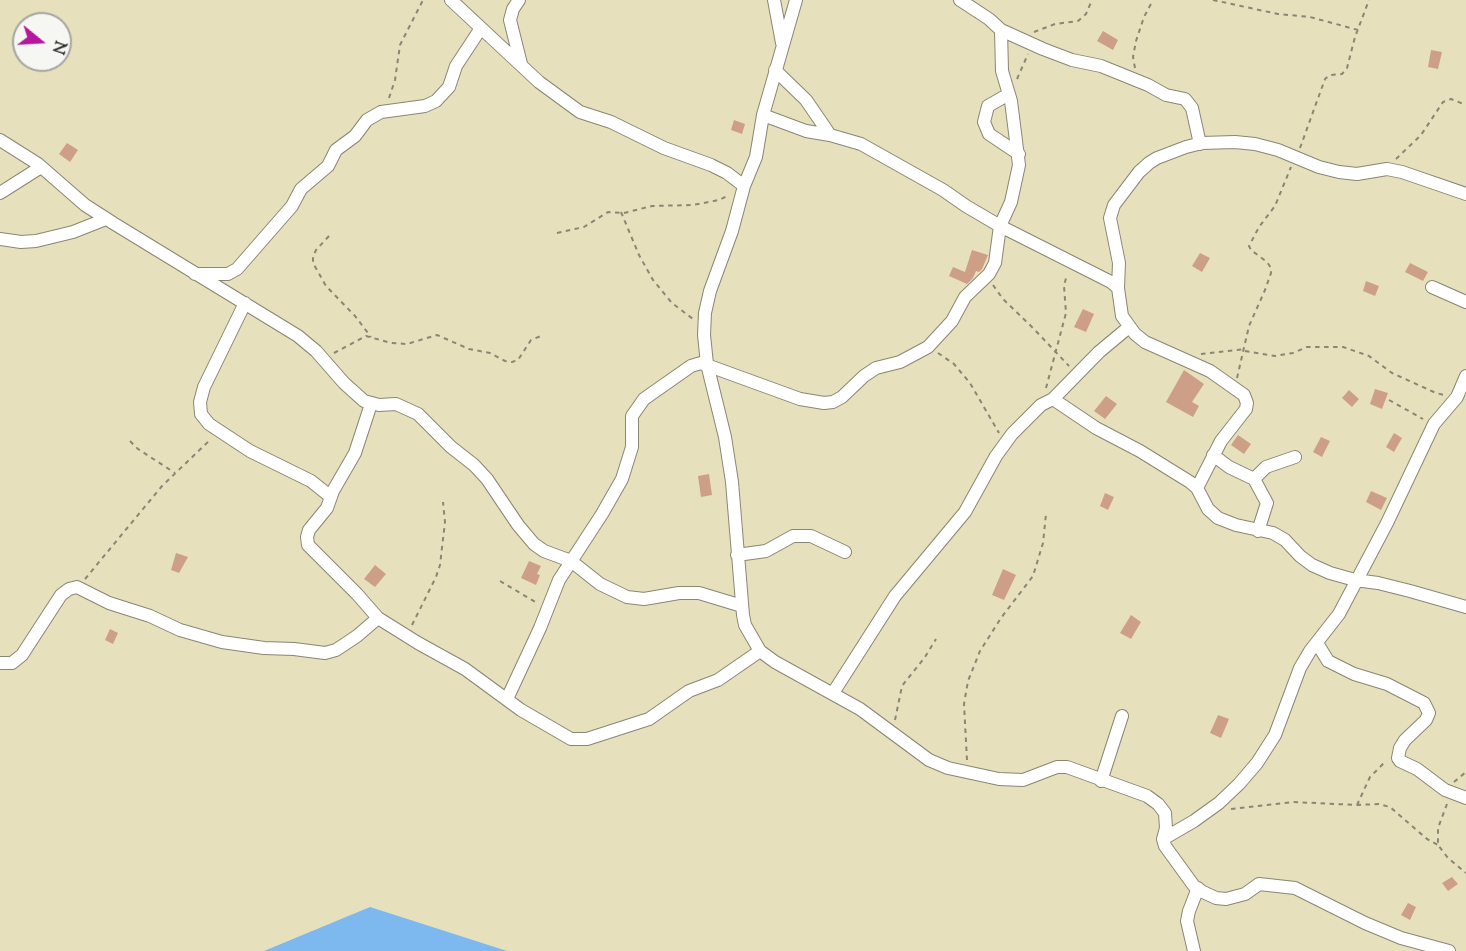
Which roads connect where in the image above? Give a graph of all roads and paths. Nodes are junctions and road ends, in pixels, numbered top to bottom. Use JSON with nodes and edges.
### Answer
{"nodes":[{"id":1,"x":423,"y":0,"type":"edge"},
{"id":2,"x":451,"y":0,"type":"edge"},
{"id":3,"x":519,"y":0,"type":"edge"},
{"id":4,"x":774,"y":0,"type":"edge"},
{"id":5,"x":796,"y":0,"type":"edge"},
{"id":6,"x":960,"y":0,"type":"edge"},
{"id":7,"x":1092,"y":0,"type":"edge"},
{"id":8,"x":1153,"y":0,"type":"edge"},
{"id":9,"x":1213,"y":0,"type":"edge"},
{"id":10,"x":1369,"y":0,"type":"edge"},
{"id":11,"x":481,"y":28,"type":"junction"},
{"id":12,"x":1001,"y":30,"type":"junction"},
{"id":13,"x":1358,"y":30,"type":"junction"},
{"id":14,"x":1021,"y":37,"type":"junction"},
{"id":15,"x":1033,"y":44,"type":"junction"},
{"id":16,"x":782,"y":45,"type":"junction"},
{"id":17,"x":522,"y":66,"type":"junction"},
{"id":18,"x":776,"y":70,"type":"junction"},
{"id":19,"x":1132,"y":79,"type":"junction"},
{"id":20,"x":1008,"y":92,"type":"junction"},
{"id":21,"x":1466,"y":105,"type":"edge"},
{"id":22,"x":381,"y":112,"type":"junction"},
{"id":23,"x":764,"y":115,"type":"junction"},
{"id":24,"x":830,"y":135,"type":"junction"},
{"id":25,"x":0,"y":140,"type":"edge"},
{"id":26,"x":1200,"y":144,"type":"junction"},
{"id":27,"x":1019,"y":154,"type":"junction"},
{"id":28,"x":1294,"y":159,"type":"junction"},
{"id":29,"x":41,"y":167,"type":"junction"},
{"id":30,"x":1382,"y":169,"type":"junction"},
{"id":31,"x":741,"y":184,"type":"junction"},
{"id":32,"x":0,"y":193,"type":"edge"},
{"id":33,"x":1466,"y":194,"type":"edge"},
{"id":34,"x":621,"y":213,"type":"junction"},
{"id":35,"x":106,"y":219,"type":"junction"},
{"id":36,"x":1000,"y":226,"type":"junction"},
{"id":37,"x":557,"y":233,"type":"dead end"},
{"id":38,"x":329,"y":236,"type":"dead end"},
{"id":39,"x":0,"y":239,"type":"edge"},
{"id":40,"x":1068,"y":262,"type":"junction"},
{"id":41,"x":194,"y":274,"type":"junction"},
{"id":42,"x":990,"y":274,"type":"junction"},
{"id":43,"x":1432,"y":287,"type":"dead end"},
{"id":44,"x":1119,"y":288,"type":"junction"},
{"id":45,"x":1466,"y":302,"type":"edge"},
{"id":46,"x":245,"y":303,"type":"junction"},
{"id":47,"x":704,"y":322,"type":"junction"},
{"id":48,"x":1129,"y":327,"type":"junction"},
{"id":49,"x":541,"y":336,"type":"dead end"},
{"id":50,"x":371,"y":337,"type":"junction"},
{"id":51,"x":928,"y":347,"type":"junction"},
{"id":52,"x":1245,"y":350,"type":"junction"},
{"id":53,"x":1057,"y":353,"type":"junction"},
{"id":54,"x":321,"y":356,"type":"junction"},
{"id":55,"x":1184,"y":359,"type":"junction"},
{"id":56,"x":707,"y":364,"type":"junction"},
{"id":57,"x":1077,"y":374,"type":"junction"},
{"id":58,"x":1466,"y":376,"type":"edge"},
{"id":59,"x":1233,"y":386,"type":"junction"},
{"id":60,"x":1053,"y":399,"type":"junction"},
{"id":61,"x":1461,"y":399,"type":"edge"},
{"id":62,"x":1389,"y":400,"type":"dead end"},
{"id":63,"x":370,"y":404,"type":"junction"},
{"id":64,"x":1041,"y":405,"type":"junction"},
{"id":65,"x":1434,"y":424,"type":"junction"},
{"id":66,"x":221,"y":431,"type":"junction"},
{"id":67,"x":130,"y":441,"type":"dead end"},
{"id":68,"x":1005,"y":444,"type":"junction"},
{"id":69,"x":1213,"y":455,"type":"junction"},
{"id":70,"x":1295,"y":457,"type":"dead end"},
{"id":71,"x":175,"y":473,"type":"junction"},
{"id":72,"x":1254,"y":479,"type":"junction"},
{"id":73,"x":1197,"y":488,"type":"junction"},
{"id":74,"x":331,"y":497,"type":"junction"},
{"id":75,"x":443,"y":502,"type":"dead end"},
{"id":76,"x":1046,"y":514,"type":"dead end"},
{"id":77,"x":1258,"y":531,"type":"junction"},
{"id":78,"x":845,"y":552,"type":"dead end"},
{"id":79,"x":737,"y":555,"type":"junction"},
{"id":80,"x":571,"y":561,"type":"junction"},
{"id":81,"x":1355,"y":580,"type":"junction"},
{"id":82,"x":500,"y":581,"type":"dead end"},
{"id":83,"x":77,"y":587,"type":"junction"},
{"id":84,"x":742,"y":606,"type":"junction"},
{"id":85,"x":548,"y":607,"type":"junction"},
{"id":86,"x":1466,"y":607,"type":"edge"},
{"id":87,"x":378,"y":618,"type":"junction"},
{"id":88,"x":406,"y":636,"type":"junction"},
{"id":89,"x":936,"y":639,"type":"dead end"},
{"id":90,"x":1317,"y":643,"type":"junction"},
{"id":91,"x":760,"y":651,"type":"junction"},
{"id":92,"x":0,"y":663,"type":"edge"},
{"id":93,"x":833,"y":693,"type":"junction"},
{"id":94,"x":507,"y":699,"type":"junction"},
{"id":95,"x":1122,"y":716,"type":"dead end"},
{"id":96,"x":893,"y":734,"type":"junction"},
{"id":97,"x":1399,"y":751,"type":"junction"},
{"id":98,"x":968,"y":774,"type":"junction"},
{"id":99,"x":1101,"y":781,"type":"junction"},
{"id":100,"x":1452,"y":793,"type":"junction"},
{"id":101,"x":1466,"y":798,"type":"edge"},
{"id":102,"x":1357,"y":805,"type":"junction"},
{"id":103,"x":1210,"y":809,"type":"junction"},
{"id":104,"x":1163,"y":839,"type":"junction"},
{"id":105,"x":1438,"y":846,"type":"junction"},
{"id":106,"x":1466,"y":873,"type":"edge"},
{"id":107,"x":1198,"y":888,"type":"junction"},
{"id":108,"x":1194,"y":951,"type":"edge"},
{"id":109,"x":1449,"y":951,"type":"edge"}],
"edges":[{"from":1,"to":22,"type":"path"},
{"from":2,"to":11,"type":"street"},
{"from":3,"to":17,"type":"street"},
{"from":4,"to":16,"type":"street"},
{"from":5,"to":16,"type":"street"},
{"from":6,"to":12,"type":"street"},
{"from":7,"to":14,"type":"path"},
{"from":8,"to":19,"type":"path"},
{"from":9,"to":13,"type":"path"},
{"from":10,"to":13,"type":"path"},
{"from":11,"to":17,"type":"street"},
{"from":11,"to":22,"type":"street"},
{"from":12,"to":14,"type":"street"},
{"from":12,"to":20,"type":"street"},
{"from":13,"to":28,"type":"path"},
{"from":14,"to":15,"type":"street"},
{"from":15,"to":19,"type":"street"},
{"from":15,"to":20,"type":"path"},
{"from":16,"to":18,"type":"street"},
{"from":17,"to":31,"type":"street"},
{"from":18,"to":23,"type":"street"},
{"from":18,"to":24,"type":"street"},
{"from":19,"to":26,"type":"street"},
{"from":20,"to":27,"type":"street"},
{"from":20,"to":27,"type":"street"},
{"from":21,"to":30,"type":"path"},
{"from":22,"to":41,"type":"street"},
{"from":23,"to":24,"type":"street"},
{"from":23,"to":31,"type":"street"},
{"from":24,"to":36,"type":"street"},
{"from":25,"to":29,"type":"street"},
{"from":26,"to":28,"type":"street"},
{"from":26,"to":44,"type":"street"},
{"from":27,"to":36,"type":"street"},
{"from":28,"to":30,"type":"street"},
{"from":28,"to":52,"type":"path"},
{"from":29,"to":32,"type":"street"},
{"from":29,"to":35,"type":"street"},
{"from":30,"to":33,"type":"street"},
{"from":31,"to":34,"type":"path"},
{"from":31,"to":47,"type":"street"},
{"from":34,"to":37,"type":"path"},
{"from":34,"to":47,"type":"path"},
{"from":35,"to":39,"type":"street"},
{"from":35,"to":41,"type":"street"},
{"from":36,"to":40,"type":"street"},
{"from":36,"to":42,"type":"street"},
{"from":38,"to":50,"type":"path"},
{"from":40,"to":44,"type":"street"},
{"from":40,"to":53,"type":"path"},
{"from":41,"to":46,"type":"street"},
{"from":42,"to":51,"type":"street"},
{"from":42,"to":53,"type":"path"},
{"from":43,"to":45,"type":"street"},
{"from":44,"to":48,"type":"street"},
{"from":46,"to":54,"type":"street"},
{"from":46,"to":66,"type":"street"},
{"from":47,"to":56,"type":"street"},
{"from":48,"to":55,"type":"street"},
{"from":48,"to":57,"type":"street"},
{"from":49,"to":50,"type":"path"},
{"from":50,"to":54,"type":"path"},
{"from":51,"to":56,"type":"street"},
{"from":51,"to":68,"type":"path"},
{"from":52,"to":55,"type":"path"},
{"from":52,"to":59,"type":"path"},
{"from":52,"to":61,"type":"path"},
{"from":53,"to":57,"type":"path"},
{"from":53,"to":64,"type":"path"},
{"from":54,"to":63,"type":"street"},
{"from":55,"to":59,"type":"street"},
{"from":56,"to":79,"type":"street"},
{"from":56,"to":80,"type":"street"},
{"from":57,"to":60,"type":"street"},
{"from":58,"to":61,"type":"street"},
{"from":59,"to":69,"type":"street"},
{"from":60,"to":64,"type":"street"},
{"from":60,"to":73,"type":"street"},
{"from":61,"to":65,"type":"street"},
{"from":62,"to":65,"type":"path"},
{"from":63,"to":74,"type":"street"},
{"from":63,"to":80,"type":"street"},
{"from":64,"to":68,"type":"street"},
{"from":65,"to":81,"type":"street"},
{"from":66,"to":71,"type":"path"},
{"from":66,"to":74,"type":"street"},
{"from":67,"to":71,"type":"path"},
{"from":68,"to":93,"type":"street"},
{"from":69,"to":72,"type":"street"},
{"from":69,"to":73,"type":"street"},
{"from":70,"to":72,"type":"street"},
{"from":71,"to":83,"type":"path"},
{"from":72,"to":77,"type":"street"},
{"from":73,"to":77,"type":"street"},
{"from":74,"to":87,"type":"street"},
{"from":75,"to":88,"type":"path"},
{"from":76,"to":98,"type":"path"},
{"from":77,"to":81,"type":"street"},
{"from":78,"to":79,"type":"street"},
{"from":79,"to":84,"type":"street"},
{"from":80,"to":84,"type":"street"},
{"from":80,"to":85,"type":"street"},
{"from":81,"to":86,"type":"street"},
{"from":81,"to":90,"type":"street"},
{"from":82,"to":85,"type":"path"},
{"from":83,"to":87,"type":"street"},
{"from":83,"to":92,"type":"street"},
{"from":84,"to":91,"type":"street"},
{"from":85,"to":94,"type":"street"},
{"from":87,"to":88,"type":"street"},
{"from":88,"to":94,"type":"street"},
{"from":89,"to":96,"type":"path"},
{"from":90,"to":97,"type":"street"},
{"from":90,"to":103,"type":"street"},
{"from":91,"to":93,"type":"street"},
{"from":91,"to":94,"type":"street"},
{"from":93,"to":96,"type":"street"},
{"from":95,"to":99,"type":"street"},
{"from":96,"to":98,"type":"street"},
{"from":97,"to":100,"type":"street"},
{"from":97,"to":102,"type":"path"},
{"from":98,"to":99,"type":"street"},
{"from":99,"to":104,"type":"street"},
{"from":100,"to":101,"type":"street"},
{"from":100,"to":105,"type":"path"},
{"from":102,"to":103,"type":"path"},
{"from":102,"to":105,"type":"path"},
{"from":103,"to":104,"type":"street"},
{"from":104,"to":107,"type":"street"},
{"from":105,"to":106,"type":"path"},
{"from":107,"to":108,"type":"street"},
{"from":107,"to":109,"type":"street"}]}
